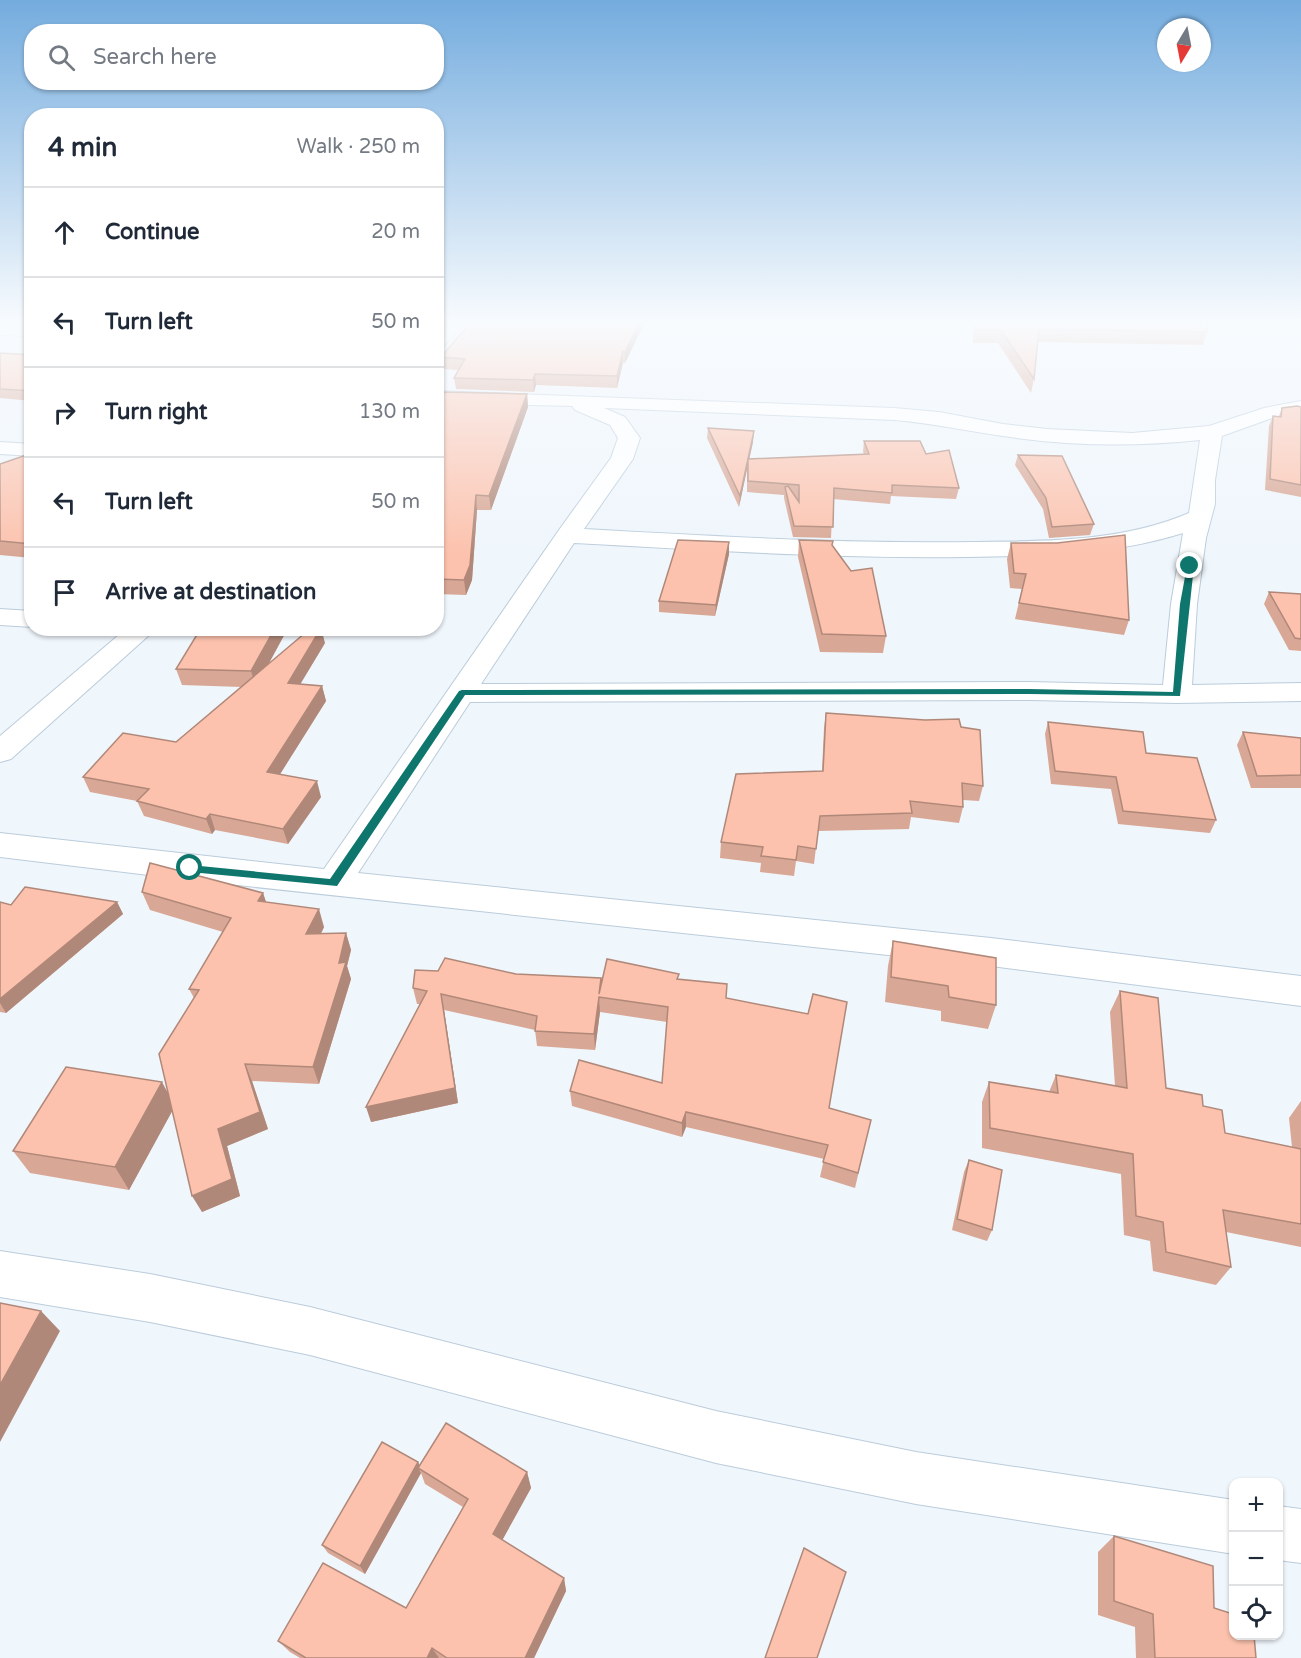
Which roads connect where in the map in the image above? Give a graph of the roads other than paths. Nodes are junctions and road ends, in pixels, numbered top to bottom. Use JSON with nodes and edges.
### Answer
{"nodes":[{"id":1,"x":564,"y":400,"type":"edge"},
{"id":2,"x":571,"y":400,"type":"edge"},
{"id":3,"x":1301,"y":407,"type":"edge"},
{"id":4,"x":1212,"y":432,"type":"junction"},
{"id":5,"x":0,"y":448,"type":"edge"},
{"id":6,"x":24,"y":450,"type":"edge"},
{"id":7,"x":1200,"y":517,"type":"junction"},
{"id":8,"x":567,"y":535,"type":"junction"},
{"id":9,"x":0,"y":617,"type":"edge"},
{"id":10,"x":24,"y":618,"type":"edge"},
{"id":11,"x":135,"y":636,"type":"edge"},
{"id":12,"x":1301,"y":692,"type":"edge"},
{"id":13,"x":462,"y":693,"type":"junction"},
{"id":14,"x":1177,"y":694,"type":"junction"},
{"id":15,"x":0,"y":752,"type":"edge"},
{"id":16,"x":0,"y":845,"type":"edge"},
{"id":17,"x":333,"y":883,"type":"junction"},
{"id":18,"x":1301,"y":991,"type":"edge"},
{"id":19,"x":0,"y":1274,"type":"edge"},
{"id":20,"x":1229,"y":1526,"type":"edge"},
{"id":21,"x":1283,"y":1534,"type":"edge"},
{"id":22,"x":1301,"y":1536,"type":"edge"}],
"edges":[{"from":1,"to":8,"type":"street"},
{"from":2,"to":4,"type":"street"},
{"from":3,"to":4,"type":"street"},
{"from":4,"to":7,"type":"street"},
{"from":5,"to":6,"type":"street"},
{"from":7,"to":8,"type":"street"},
{"from":7,"to":14,"type":"street"},
{"from":8,"to":13,"type":"street"},
{"from":9,"to":10,"type":"street"},
{"from":11,"to":15,"type":"street"},
{"from":12,"to":14,"type":"street"},
{"from":13,"to":14,"type":"street"},
{"from":13,"to":17,"type":"street"},
{"from":16,"to":17,"type":"street"},
{"from":17,"to":18,"type":"street"},
{"from":19,"to":20,"type":"street"},
{"from":21,"to":22,"type":"street"}]}
